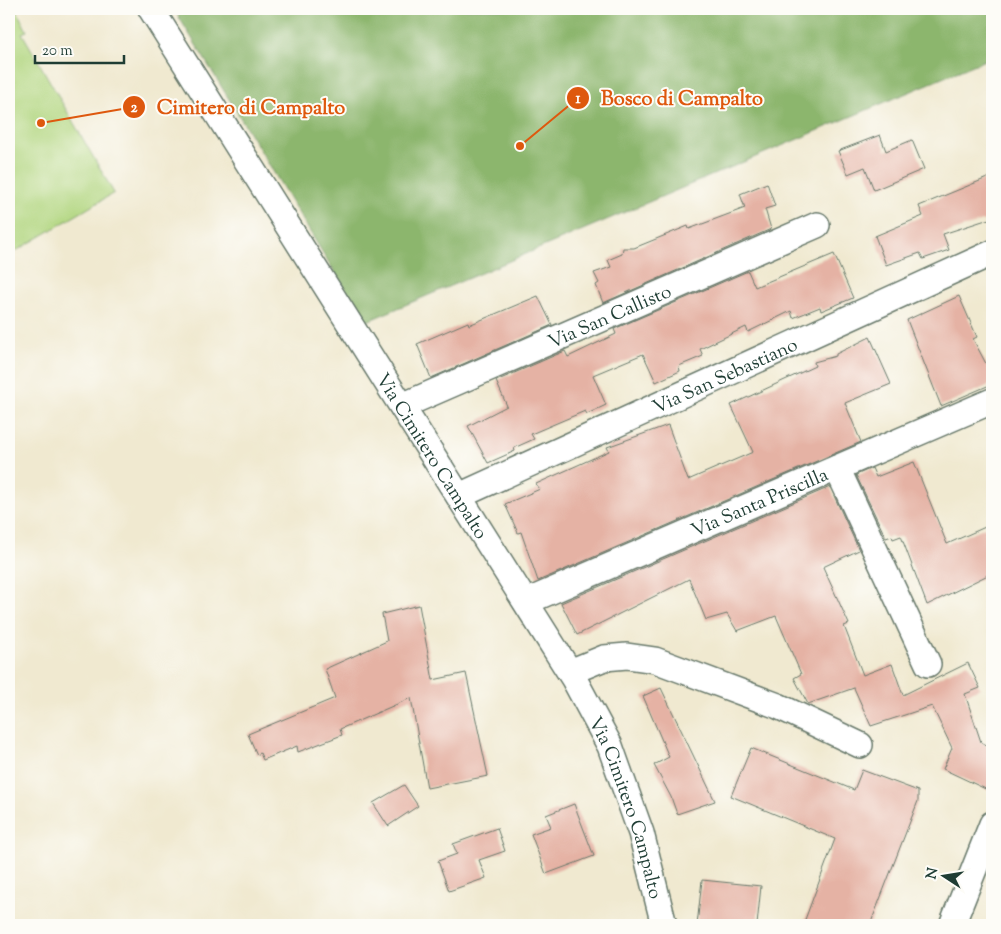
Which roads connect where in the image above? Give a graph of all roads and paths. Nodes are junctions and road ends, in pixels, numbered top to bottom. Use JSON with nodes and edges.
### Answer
{"nodes":[{"id":1,"x":151,"y":9,"type":"edge"},
{"id":2,"x":817,"y":225,"type":"dead end"},
{"id":3,"x":992,"y":253,"type":"edge"},
{"id":4,"x":992,"y":401,"type":"edge"},
{"id":5,"x":402,"y":406,"type":"junction"},
{"id":6,"x":837,"y":468,"type":"junction"},
{"id":7,"x":459,"y":496,"type":"junction"},
{"id":8,"x":526,"y":602,"type":"junction"},
{"id":9,"x":928,"y":664,"type":"dead end"},
{"id":10,"x":570,"y":672,"type":"junction"},
{"id":11,"x":860,"y":745,"type":"dead end"},
{"id":12,"x":992,"y":824,"type":"edge"},
{"id":13,"x":664,"y":925,"type":"edge"},
{"id":14,"x":952,"y":925,"type":"edge"}],
"edges":[{"from":1,"to":5,"type":"street","name":"Via Cimitero Campalto"},
{"from":2,"to":5,"type":"street","name":"Via San Callisto"},
{"from":3,"to":7,"type":"street","name":"Via San Sebastiano"},
{"from":4,"to":6,"type":"street","name":"Via Santa Priscilla"},
{"from":5,"to":7,"type":"street","name":"Via Cimitero Campalto"},
{"from":6,"to":8,"type":"street","name":"Via Santa Priscilla"},
{"from":6,"to":9,"type":"street"},
{"from":7,"to":8,"type":"street","name":"Via Cimitero Campalto"},
{"from":8,"to":10,"type":"street","name":"Via Cimitero Campalto"},
{"from":10,"to":11,"type":"street"},
{"from":10,"to":13,"type":"street","name":"Via Cimitero Campalto"},
{"from":12,"to":14,"type":"street"}]}
